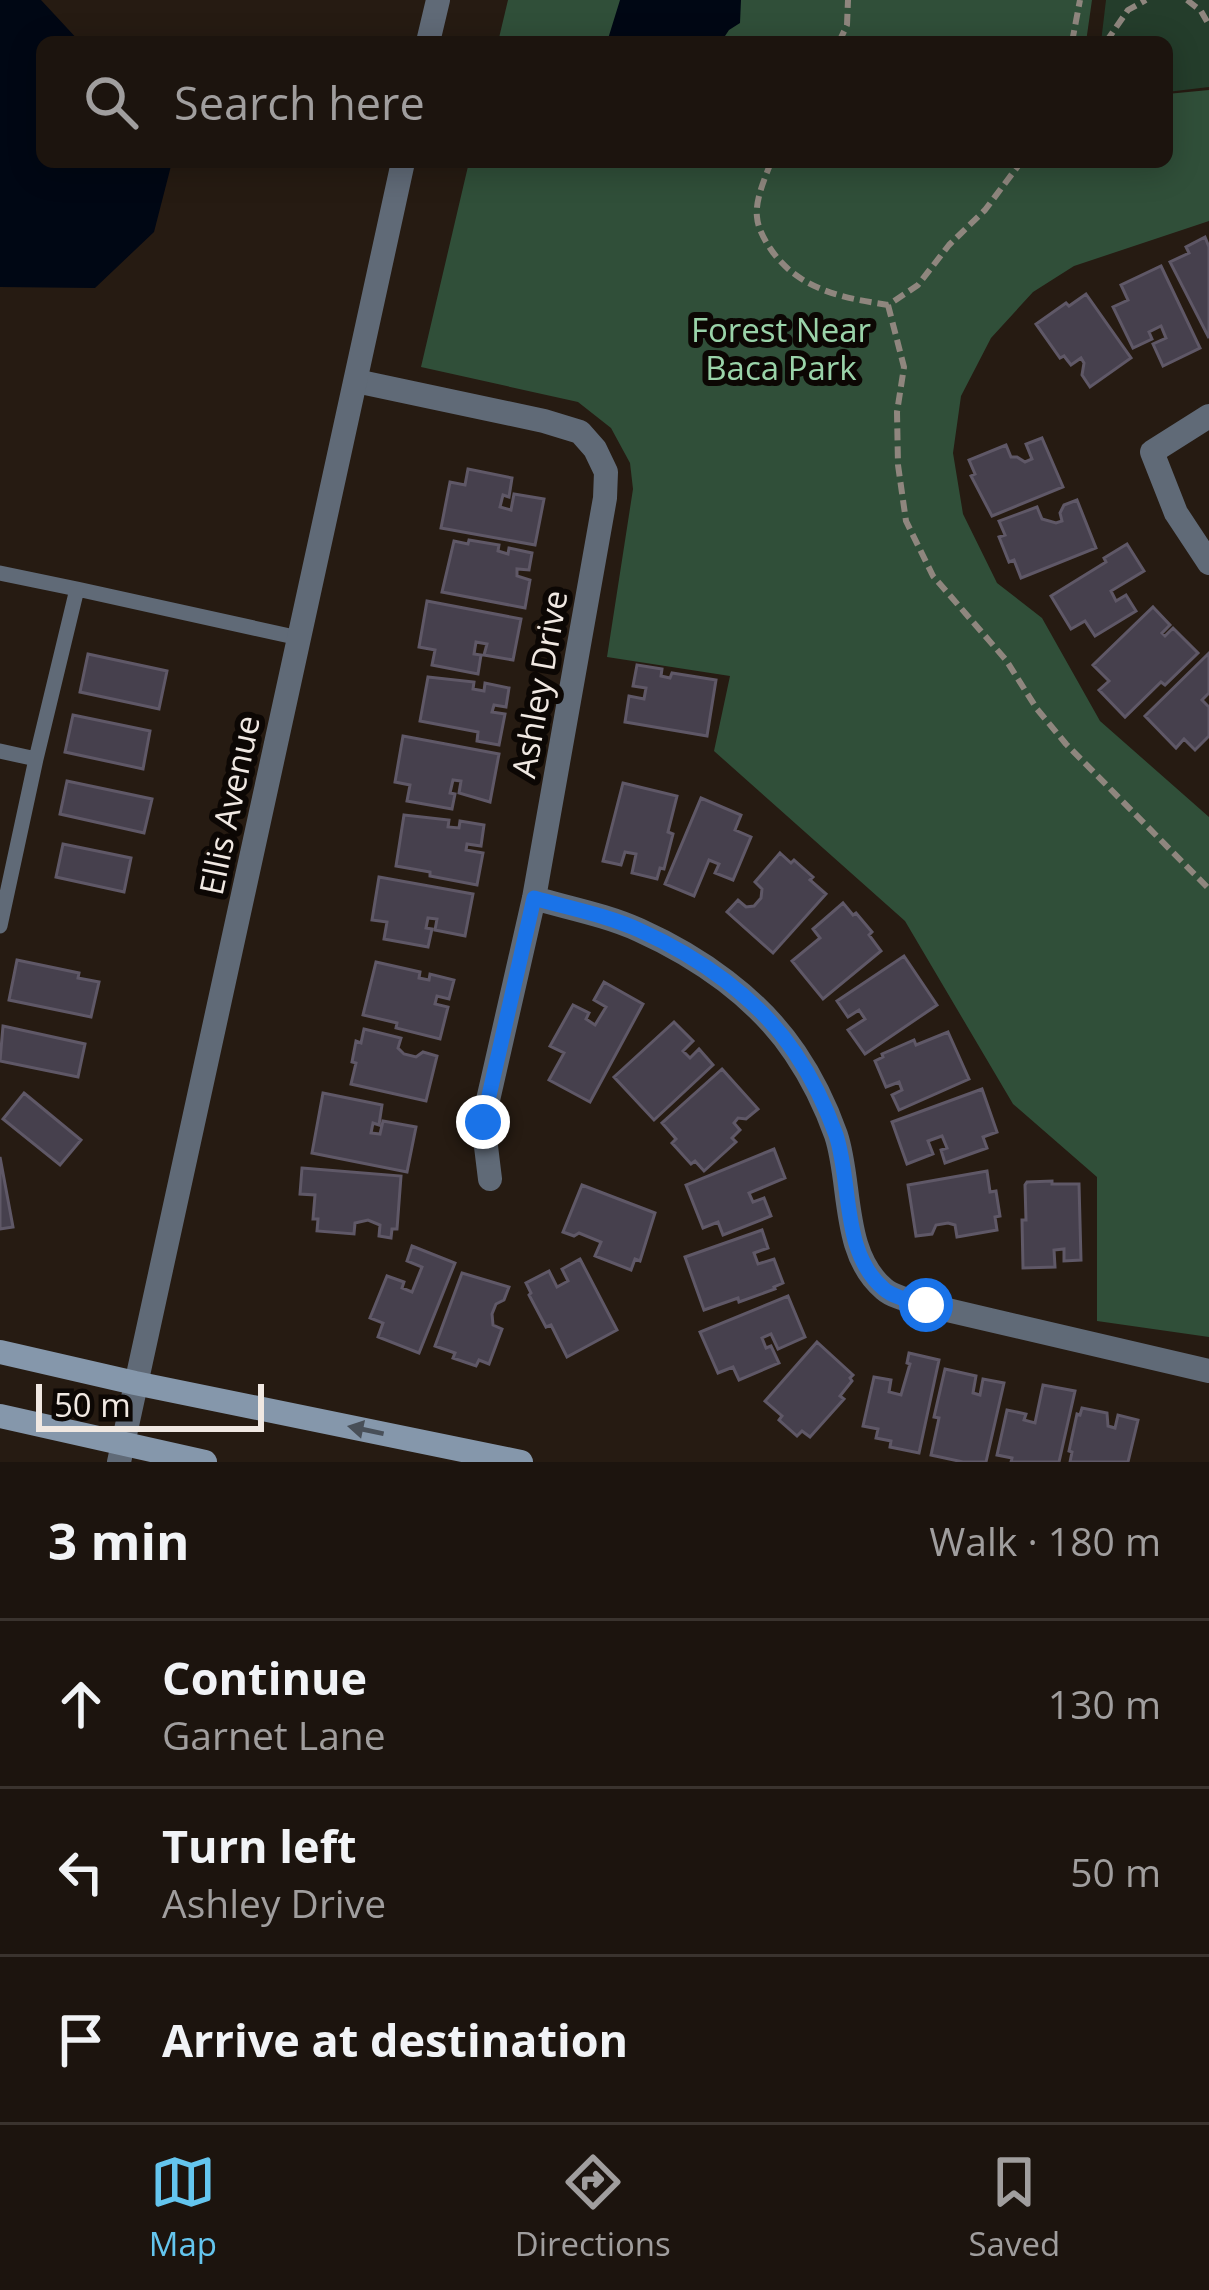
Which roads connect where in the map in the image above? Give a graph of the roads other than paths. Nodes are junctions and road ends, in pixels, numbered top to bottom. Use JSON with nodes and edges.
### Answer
{"nodes":[{"id":1,"x":438,"y":0,"type":"edge"},
{"id":2,"x":429,"y":36,"type":"edge"},
{"id":3,"x":402,"y":168,"type":"edge"},
{"id":4,"x":356,"y":381,"type":"junction"},
{"id":5,"x":1209,"y":416,"type":"edge"},
{"id":6,"x":1209,"y":562,"type":"edge"},
{"id":7,"x":0,"y":573,"type":"edge"},
{"id":8,"x":77,"y":589,"type":"junction"},
{"id":9,"x":299,"y":638,"type":"junction"},
{"id":10,"x":0,"y":751,"type":"edge"},
{"id":11,"x":36,"y":759,"type":"junction"},
{"id":12,"x":534,"y":898,"type":"junction"},
{"id":13,"x":0,"y":926,"type":"edge"},
{"id":14,"x":490,"y":1179,"type":"dead end"},
{"id":15,"x":0,"y":1352,"type":"edge"},
{"id":16,"x":1209,"y":1371,"type":"edge"},
{"id":17,"x":135,"y":1383,"type":"junction"},
{"id":18,"x":0,"y":1416,"type":"edge"},
{"id":19,"x":121,"y":1453,"type":"edge"},
{"id":20,"x":205,"y":1462,"type":"edge"},
{"id":21,"x":521,"y":1462,"type":"edge"}],
"edges":[{"from":1,"to":2,"type":"street"},
{"from":3,"to":4,"type":"street","name":"Ellis Avenue"},
{"from":4,"to":9,"type":"street","name":"Ellis Avenue"},
{"from":4,"to":12,"type":"street","name":"Ashley Drive"},
{"from":5,"to":6,"type":"street"},
{"from":7,"to":8,"type":"lane"},
{"from":8,"to":9,"type":"lane"},
{"from":8,"to":11,"type":"lane"},
{"from":9,"to":17,"type":"street","name":"Ellis Avenue"},
{"from":10,"to":11,"type":"lane"},
{"from":11,"to":13,"type":"lane"},
{"from":12,"to":14,"type":"street","name":"Ashley Drive"},
{"from":12,"to":16,"type":"street"},
{"from":15,"to":17,"type":"main road"},
{"from":17,"to":19,"type":"street","name":"Ellis Avenue"},
{"from":21,"to":17,"type":"main road","one_way":true},
{"from":18,"to":19,"type":"main road"},
{"from":19,"to":20,"type":"main road"}]}
